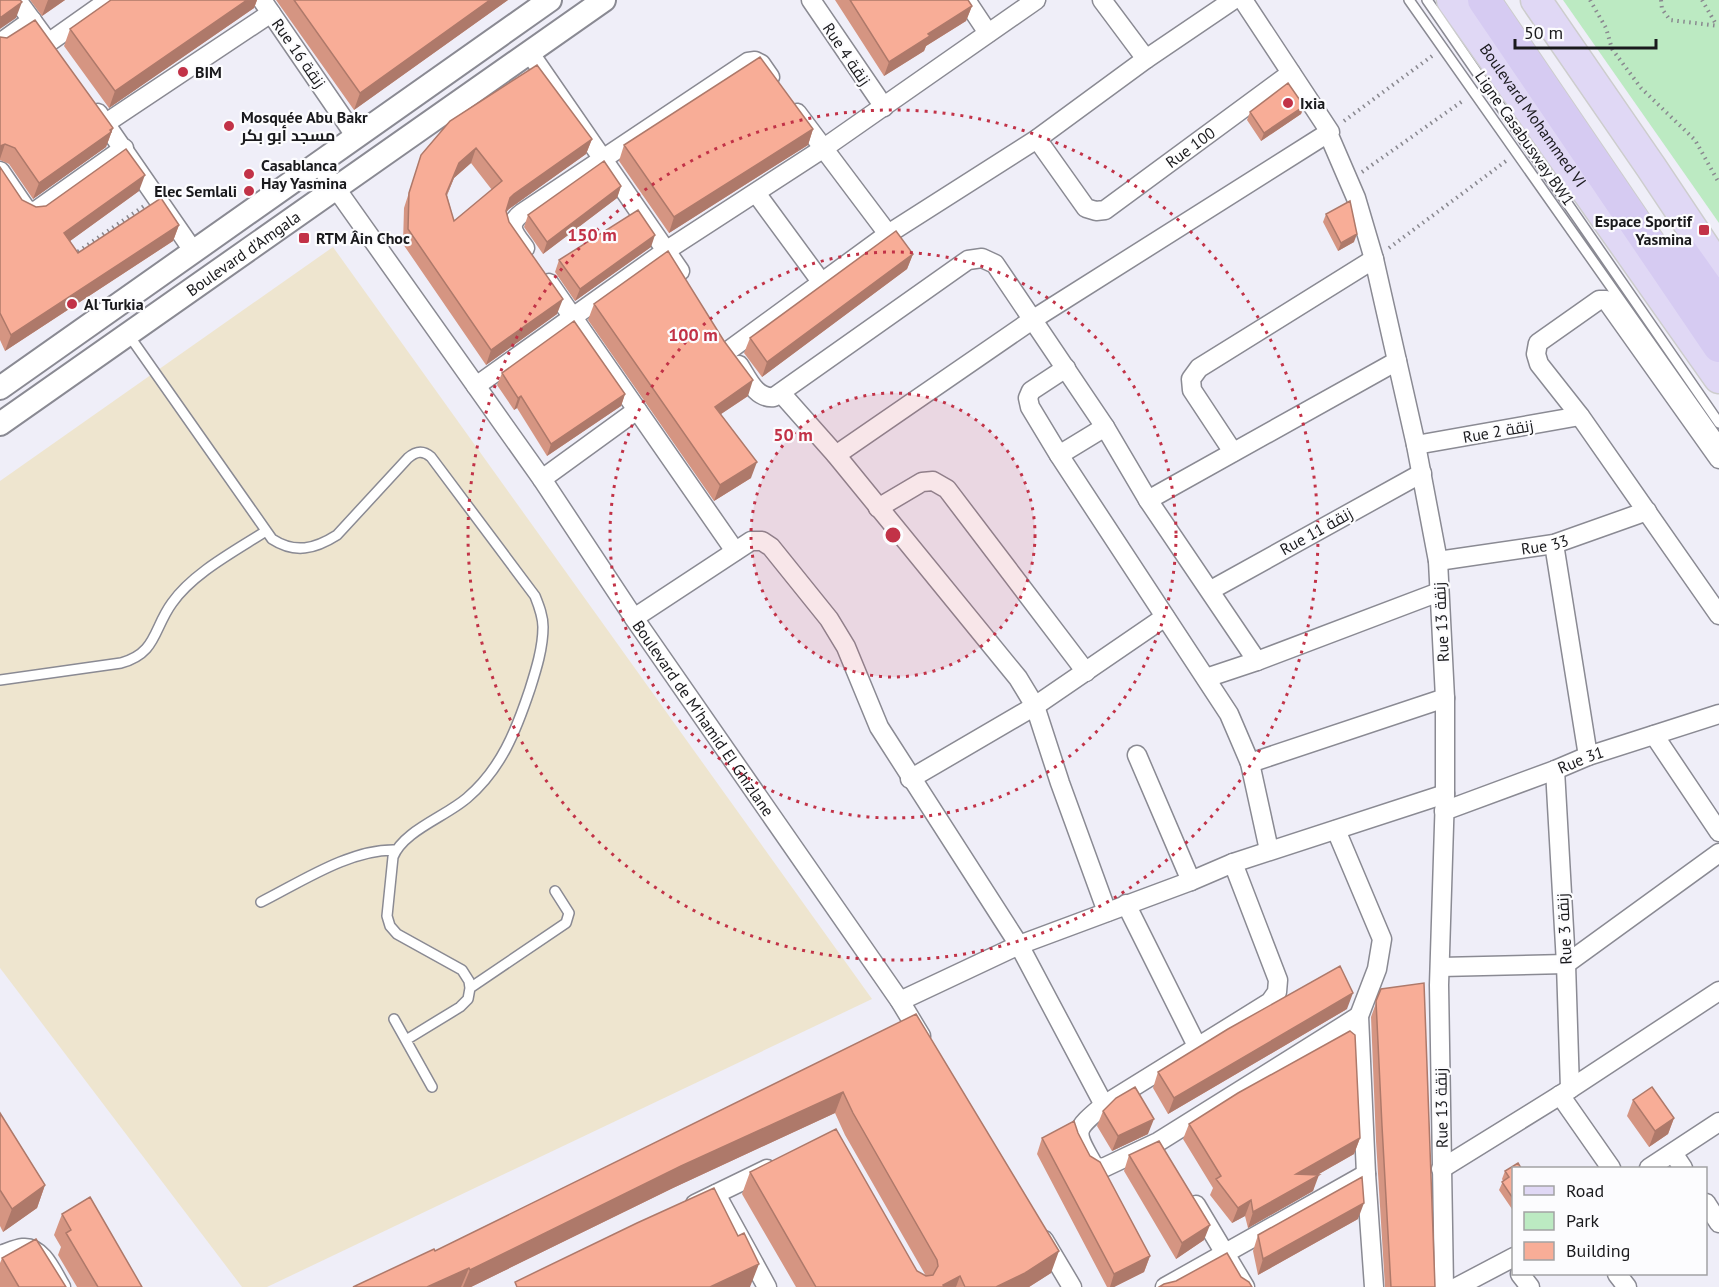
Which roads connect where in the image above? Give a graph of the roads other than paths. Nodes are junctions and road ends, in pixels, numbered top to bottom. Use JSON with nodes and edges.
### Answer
{"nodes":[{"id":1,"x":17,"y":0,"type":"edge"},
{"id":2,"x":109,"y":0,"type":"edge"},
{"id":3,"x":604,"y":0,"type":"edge"},
{"id":4,"x":811,"y":0,"type":"edge"},
{"id":5,"x":966,"y":0,"type":"edge"},
{"id":6,"x":1036,"y":0,"type":"edge"},
{"id":7,"x":1102,"y":0,"type":"edge"},
{"id":8,"x":1233,"y":0,"type":"edge"},
{"id":9,"x":1243,"y":0,"type":"edge"},
{"id":10,"x":1410,"y":0,"type":"edge"},
{"id":11,"x":1427,"y":0,"type":"edge"},
{"id":12,"x":1452,"y":0,"type":"edge"},
{"id":13,"x":1484,"y":0,"type":"edge"},
{"id":14,"x":1508,"y":0,"type":"edge"},
{"id":15,"x":1536,"y":0,"type":"edge"},
{"id":16,"x":544,"y":2,"type":"edge"},
{"id":17,"x":266,"y":6,"type":"edge"},
{"id":18,"x":32,"y":20,"type":"junction"},
{"id":19,"x":988,"y":33,"type":"junction"},
{"id":20,"x":0,"y":43,"type":"edge"},
{"id":21,"x":48,"y":43,"type":"junction"},
{"id":22,"x":529,"y":52,"type":"junction"},
{"id":23,"x":1146,"y":59,"type":"junction"},
{"id":24,"x":60,"y":60,"type":"edge"},
{"id":25,"x":1291,"y":73,"type":"junction"},
{"id":26,"x":86,"y":95,"type":"edge"},
{"id":27,"x":884,"y":107,"type":"junction"},
{"id":28,"x":106,"y":123,"type":"junction"},
{"id":29,"x":1329,"y":132,"type":"junction"},
{"id":30,"x":356,"y":137,"type":"junction"},
{"id":31,"x":1037,"y":139,"type":"junction"},
{"id":32,"x":124,"y":148,"type":"junction"},
{"id":33,"x":824,"y":148,"type":"junction"},
{"id":34,"x":602,"y":157,"type":"junction"},
{"id":35,"x":318,"y":163,"type":"junction"},
{"id":36,"x":0,"y":171,"type":"edge"},
{"id":37,"x":336,"y":188,"type":"junction"},
{"id":38,"x":756,"y":193,"type":"junction"},
{"id":39,"x":888,"y":234,"type":"junction"},
{"id":40,"x":667,"y":250,"type":"junction"},
{"id":41,"x":194,"y":252,"type":"junction"},
{"id":42,"x":1374,"y":259,"type":"junction"},
{"id":43,"x":1719,"y":269,"type":"edge"},
{"id":44,"x":822,"y":283,"type":"junction"},
{"id":45,"x":692,"y":291,"type":"edge"},
{"id":46,"x":1719,"y":305,"type":"edge"},
{"id":47,"x":111,"y":309,"type":"junction"},
{"id":48,"x":572,"y":318,"type":"junction"},
{"id":49,"x":1032,"y":320,"type":"junction"},
{"id":50,"x":716,"y":331,"type":"edge"},
{"id":51,"x":128,"y":334,"type":"junction"},
{"id":52,"x":1719,"y":345,"type":"edge"},
{"id":53,"x":728,"y":351,"type":"junction"},
{"id":54,"x":1397,"y":361,"type":"junction"},
{"id":55,"x":1066,"y":368,"type":"junction"},
{"id":56,"x":1719,"y":378,"type":"edge"},
{"id":57,"x":476,"y":386,"type":"junction"},
{"id":58,"x":0,"y":388,"type":"edge"},
{"id":59,"x":781,"y":393,"type":"junction"},
{"id":60,"x":637,"y":410,"type":"junction"},
{"id":61,"x":1580,"y":416,"type":"junction"},
{"id":62,"x":0,"y":423,"type":"edge"},
{"id":63,"x":1719,"y":423,"type":"edge"},
{"id":64,"x":1105,"y":427,"type":"junction"},
{"id":65,"x":1719,"y":440,"type":"edge"},
{"id":66,"x":1416,"y":445,"type":"junction"},
{"id":67,"x":1233,"y":452,"type":"junction"},
{"id":68,"x":836,"y":455,"type":"junction"},
{"id":69,"x":1059,"y":455,"type":"junction"},
{"id":70,"x":1719,"y":459,"type":"edge"},
{"id":71,"x":1422,"y":473,"type":"junction"},
{"id":72,"x":542,"y":479,"type":"junction"},
{"id":73,"x":1148,"y":500,"type":"junction"},
{"id":74,"x":878,"y":508,"type":"junction"},
{"id":75,"x":1647,"y":511,"type":"junction"},
{"id":76,"x":266,"y":531,"type":"junction"},
{"id":77,"x":1554,"y":544,"type":"junction"},
{"id":78,"x":735,"y":551,"type":"junction"},
{"id":79,"x":1438,"y":561,"type":"junction"},
{"id":80,"x":1211,"y":590,"type":"junction"},
{"id":81,"x":1439,"y":592,"type":"junction"},
{"id":82,"x":1719,"y":615,"type":"edge"},
{"id":83,"x":1165,"y":617,"type":"junction"},
{"id":84,"x":634,"y":618,"type":"junction"},
{"id":85,"x":1257,"y":661,"type":"junction"},
{"id":86,"x":1086,"y":672,"type":"junction"},
{"id":87,"x":1206,"y":678,"type":"junction"},
{"id":88,"x":0,"y":680,"type":"edge"},
{"id":89,"x":1445,"y":698,"type":"junction"},
{"id":90,"x":1035,"y":706,"type":"junction"},
{"id":91,"x":1719,"y":714,"type":"edge"},
{"id":92,"x":1654,"y":735,"type":"junction"},
{"id":93,"x":1137,"y":755,"type":"dead end"},
{"id":94,"x":1588,"y":756,"type":"junction"},
{"id":95,"x":1250,"y":763,"type":"junction"},
{"id":96,"x":1556,"y":770,"type":"junction"},
{"id":97,"x":910,"y":779,"type":"junction"},
{"id":98,"x":1445,"y":802,"type":"junction"},
{"id":99,"x":1336,"y":830,"type":"junction"},
{"id":100,"x":1719,"y":832,"type":"edge"},
{"id":101,"x":395,"y":850,"type":"junction"},
{"id":102,"x":1269,"y":850,"type":"junction"},
{"id":103,"x":1719,"y":853,"type":"edge"},
{"id":104,"x":1233,"y":864,"type":"junction"},
{"id":105,"x":1191,"y":881,"type":"junction"},
{"id":106,"x":555,"y":891,"type":"dead end"},
{"id":107,"x":261,"y":902,"type":"dead end"},
{"id":108,"x":1126,"y":904,"type":"junction"},
{"id":109,"x":1107,"y":912,"type":"junction"},
{"id":110,"x":1019,"y":945,"type":"junction"},
{"id":111,"x":1566,"y":964,"type":"junction"},
{"id":112,"x":1440,"y":976,"type":"junction"},
{"id":113,"x":1419,"y":987,"type":"edge"},
{"id":114,"x":470,"y":988,"type":"junction"},
{"id":115,"x":1719,"y":991,"type":"edge"},
{"id":116,"x":1388,"y":992,"type":"edge"},
{"id":117,"x":1367,"y":994,"type":"junction"},
{"id":118,"x":900,"y":1001,"type":"junction"},
{"id":119,"x":1359,"y":1016,"type":"junction"},
{"id":120,"x":394,"y":1019,"type":"dead end"},
{"id":121,"x":406,"y":1040,"type":"junction"},
{"id":122,"x":1197,"y":1046,"type":"junction"},
{"id":123,"x":930,"y":1052,"type":"edge"},
{"id":124,"x":432,"y":1086,"type":"dead end"},
{"id":125,"x":1565,"y":1092,"type":"junction"},
{"id":126,"x":1104,"y":1105,"type":"junction"},
{"id":127,"x":1719,"y":1122,"type":"edge"},
{"id":128,"x":1158,"y":1142,"type":"junction"},
{"id":129,"x":1170,"y":1161,"type":"edge"},
{"id":130,"x":1678,"y":1161,"type":"edge"},
{"id":131,"x":780,"y":1162,"type":"edge"},
{"id":132,"x":1610,"y":1167,"type":"edge"},
{"id":133,"x":1653,"y":1167,"type":"edge"},
{"id":134,"x":1441,"y":1169,"type":"junction"},
{"id":135,"x":1366,"y":1174,"type":"junction"},
{"id":136,"x":1187,"y":1190,"type":"edge"},
{"id":137,"x":716,"y":1194,"type":"junction"},
{"id":138,"x":1707,"y":1205,"type":"edge"},
{"id":139,"x":684,"y":1209,"type":"edge"},
{"id":140,"x":1719,"y":1223,"type":"edge"},
{"id":141,"x":1035,"y":1226,"type":"edge"},
{"id":142,"x":1226,"y":1254,"type":"junction"},
{"id":143,"x":0,"y":1256,"type":"edge"},
{"id":144,"x":1512,"y":1264,"type":"edge"},
{"id":145,"x":1618,"y":1275,"type":"edge"},
{"id":146,"x":61,"y":1287,"type":"edge"},
{"id":147,"x":767,"y":1287,"type":"edge"},
{"id":148,"x":1072,"y":1287,"type":"edge"},
{"id":149,"x":1165,"y":1287,"type":"edge"},
{"id":150,"x":1245,"y":1287,"type":"edge"},
{"id":151,"x":1374,"y":1287,"type":"edge"},
{"id":152,"x":1444,"y":1287,"type":"edge"},
{"id":153,"x":1457,"y":1287,"type":"edge"},
{"id":154,"x":1627,"y":1287,"type":"edge"}],
"edges":[{"from":1,"to":18,"type":"street"},
{"from":2,"to":21,"type":"street"},
{"from":3,"to":22,"type":"street","name":"Boulevard d'Amgala"},
{"from":4,"to":27,"type":"street","name":"Rue 4 زنقة"},
{"from":5,"to":19,"type":"street"},
{"from":6,"to":19,"type":"street"},
{"from":7,"to":23,"type":"street"},
{"from":8,"to":23,"type":"street"},
{"from":9,"to":25,"type":"street","name":"Rue 13 زنقة"},
{"from":10,"to":65,"type":"lane","name":"Ligne Casabusway BW1"},
{"from":11,"to":63,"type":"lane","name":"Ligne Casabusway BW1"},
{"from":12,"to":56,"type":"main road","name":"Boulevard Mohammed VI"},
{"from":13,"to":52,"type":"highway"},
{"from":14,"to":46,"type":"highway"},
{"from":15,"to":43,"type":"main road"},
{"from":16,"to":30,"type":"street","name":"Boulevard d'Amgala"},
{"from":17,"to":28,"type":"street"},
{"from":17,"to":30,"type":"street","name":"Rue 16 زنقة"},
{"from":18,"to":20,"type":"street"},
{"from":18,"to":21,"type":"street"},
{"from":19,"to":27,"type":"street"},
{"from":21,"to":24,"type":"street"},
{"from":22,"to":34,"type":"street"},
{"from":22,"to":37,"type":"street","name":"Boulevard d'Amgala"},
{"from":23,"to":31,"type":"street"},
{"from":25,"to":29,"type":"street","name":"Rue 13 زنقة"},
{"from":25,"to":31,"type":"street","name":"Rue 100"},
{"from":26,"to":28,"type":"street"},
{"from":27,"to":33,"type":"street"},
{"from":28,"to":32,"type":"street"},
{"from":29,"to":42,"type":"street","name":"Rue 13 زنقة"},
{"from":29,"to":49,"type":"street"},
{"from":30,"to":35,"type":"street","name":"Boulevard d'Amgala"},
{"from":31,"to":39,"type":"street"},
{"from":32,"to":36,"type":"street"},
{"from":32,"to":41,"type":"street"},
{"from":33,"to":34,"type":"street"},
{"from":33,"to":38,"type":"street"},
{"from":33,"to":39,"type":"street"},
{"from":34,"to":40,"type":"street"},
{"from":34,"to":48,"type":"street"},
{"from":35,"to":37,"type":"street","name":"Boulevard de M'hamid El Ghizlane"},
{"from":35,"to":41,"type":"street","name":"Boulevard d'Amgala"},
{"from":37,"to":51,"type":"street","name":"Boulevard d'Amgala"},
{"from":37,"to":57,"type":"street","name":"Boulevard de M'hamid El Ghizlane"},
{"from":38,"to":40,"type":"street"},
{"from":38,"to":44,"type":"street"},
{"from":39,"to":44,"type":"street"},
{"from":40,"to":45,"type":"street"},
{"from":40,"to":48,"type":"street"},
{"from":41,"to":47,"type":"street","name":"Boulevard d'Amgala"},
{"from":42,"to":54,"type":"street","name":"Rue 13 زنقة"},
{"from":42,"to":67,"type":"street"},
{"from":44,"to":53,"type":"street"},
{"from":47,"to":51,"type":"street"},
{"from":47,"to":58,"type":"street","name":"Boulevard d'Amgala"},
{"from":48,"to":57,"type":"street"},
{"from":48,"to":60,"type":"street"},
{"from":49,"to":55,"type":"street"},
{"from":49,"to":59,"type":"street"},
{"from":49,"to":68,"type":"street"},
{"from":50,"to":53,"type":"street"},
{"from":51,"to":62,"type":"street","name":"Boulevard d'Amgala"},
{"from":51,"to":76,"type":"lane"},
{"from":53,"to":59,"type":"street"},
{"from":54,"to":66,"type":"street","name":"Rue 13 زنقة"},
{"from":54,"to":67,"type":"street"},
{"from":55,"to":64,"type":"street"},
{"from":55,"to":69,"type":"street"},
{"from":57,"to":72,"type":"street","name":"Boulevard de M'hamid El Ghizlane"},
{"from":59,"to":68,"type":"street"},
{"from":60,"to":72,"type":"street"},
{"from":60,"to":78,"type":"street"},
{"from":61,"to":66,"type":"street","name":"Rue 2 زنقة"},
{"from":61,"to":70,"type":"street"},
{"from":61,"to":75,"type":"street"},
{"from":64,"to":69,"type":"street"},
{"from":64,"to":73,"type":"street"},
{"from":66,"to":71,"type":"street","name":"Rue 13 زنقة"},
{"from":67,"to":73,"type":"street"},
{"from":68,"to":74,"type":"street"},
{"from":69,"to":83,"type":"street"},
{"from":71,"to":79,"type":"street","name":"Rue 13 زنقة"},
{"from":71,"to":80,"type":"street","name":"Rue 11 زنقة"},
{"from":72,"to":84,"type":"street","name":"Boulevard de M'hamid El Ghizlane"},
{"from":73,"to":80,"type":"street"},
{"from":74,"to":86,"type":"street"},
{"from":74,"to":90,"type":"street"},
{"from":75,"to":77,"type":"street","name":"Rue 33"},
{"from":75,"to":82,"type":"street"},
{"from":76,"to":88,"type":"lane"},
{"from":76,"to":101,"type":"lane"},
{"from":77,"to":79,"type":"street","name":"Rue 33"},
{"from":77,"to":94,"type":"street"},
{"from":78,"to":84,"type":"street"},
{"from":78,"to":97,"type":"street"},
{"from":79,"to":81,"type":"street","name":"Rue 13 زنقة"},
{"from":80,"to":85,"type":"street"},
{"from":81,"to":85,"type":"street"},
{"from":81,"to":89,"type":"street","name":"Rue 13 زنقة"},
{"from":83,"to":86,"type":"street"},
{"from":83,"to":87,"type":"street"},
{"from":84,"to":118,"type":"street","name":"Boulevard de M'hamid El Ghizlane"},
{"from":85,"to":87,"type":"street"},
{"from":86,"to":90,"type":"street"},
{"from":87,"to":95,"type":"street"},
{"from":89,"to":95,"type":"street"},
{"from":89,"to":98,"type":"street","name":"Rue 13 زنقة"},
{"from":90,"to":97,"type":"street"},
{"from":90,"to":109,"type":"street"},
{"from":91,"to":92,"type":"street","name":"Rue 31"},
{"from":92,"to":94,"type":"street","name":"Rue 31"},
{"from":92,"to":100,"type":"street"},
{"from":93,"to":105,"type":"street"},
{"from":94,"to":96,"type":"street","name":"Rue 31"},
{"from":95,"to":102,"type":"street"},
{"from":96,"to":98,"type":"street","name":"Rue 31"},
{"from":96,"to":111,"type":"street","name":"Rue 3 زنقة"},
{"from":97,"to":110,"type":"street"},
{"from":98,"to":99,"type":"street","name":"Rue 31"},
{"from":98,"to":112,"type":"street","name":"Rue 13 زنقة"},
{"from":99,"to":102,"type":"street","name":"Rue 31"},
{"from":99,"to":117,"type":"street"},
{"from":101,"to":107,"type":"lane"},
{"from":101,"to":114,"type":"lane"},
{"from":102,"to":104,"type":"street","name":"Rue 31"},
{"from":103,"to":111,"type":"street"},
{"from":104,"to":105,"type":"street","name":"Rue 31"},
{"from":104,"to":122,"type":"street"},
{"from":105,"to":108,"type":"street","name":"Rue 31"},
{"from":106,"to":114,"type":"lane"},
{"from":108,"to":109,"type":"street","name":"Rue 31"},
{"from":108,"to":122,"type":"street"},
{"from":109,"to":110,"type":"street","name":"Rue 31"},
{"from":110,"to":118,"type":"street","name":"Rue 31"},
{"from":110,"to":126,"type":"street"},
{"from":111,"to":112,"type":"street"},
{"from":111,"to":125,"type":"street","name":"Rue 3 زنقة"},
{"from":112,"to":113,"type":"street"},
{"from":112,"to":134,"type":"street","name":"Rue 13 زنقة"},
{"from":114,"to":121,"type":"lane"},
{"from":115,"to":125,"type":"street"},
{"from":116,"to":117,"type":"street"},
{"from":117,"to":119,"type":"street"},
{"from":118,"to":123,"type":"street","name":"Boulevard de M'hamid El Ghizlane"},
{"from":119,"to":128,"type":"street"},
{"from":119,"to":135,"type":"street"},
{"from":120,"to":121,"type":"lane"},
{"from":121,"to":124,"type":"lane"},
{"from":122,"to":126,"type":"street"},
{"from":125,"to":132,"type":"street"},
{"from":125,"to":134,"type":"street"},
{"from":126,"to":128,"type":"street"},
{"from":127,"to":130,"type":"street"},
{"from":128,"to":129,"type":"street"},
{"from":130,"to":133,"type":"street"},
{"from":131,"to":137,"type":"street"},
{"from":134,"to":152,"type":"street","name":"Rue 13 زنقة"},
{"from":135,"to":142,"type":"street"},
{"from":135,"to":151,"type":"street"},
{"from":136,"to":142,"type":"street"},
{"from":137,"to":139,"type":"street"},
{"from":137,"to":147,"type":"street"},
{"from":138,"to":140,"type":"street"},
{"from":141,"to":148,"type":"street"},
{"from":142,"to":149,"type":"street"},
{"from":142,"to":150,"type":"street"},
{"from":143,"to":146,"type":"street"},
{"from":144,"to":153,"type":"street"},
{"from":145,"to":154,"type":"street"}]}
